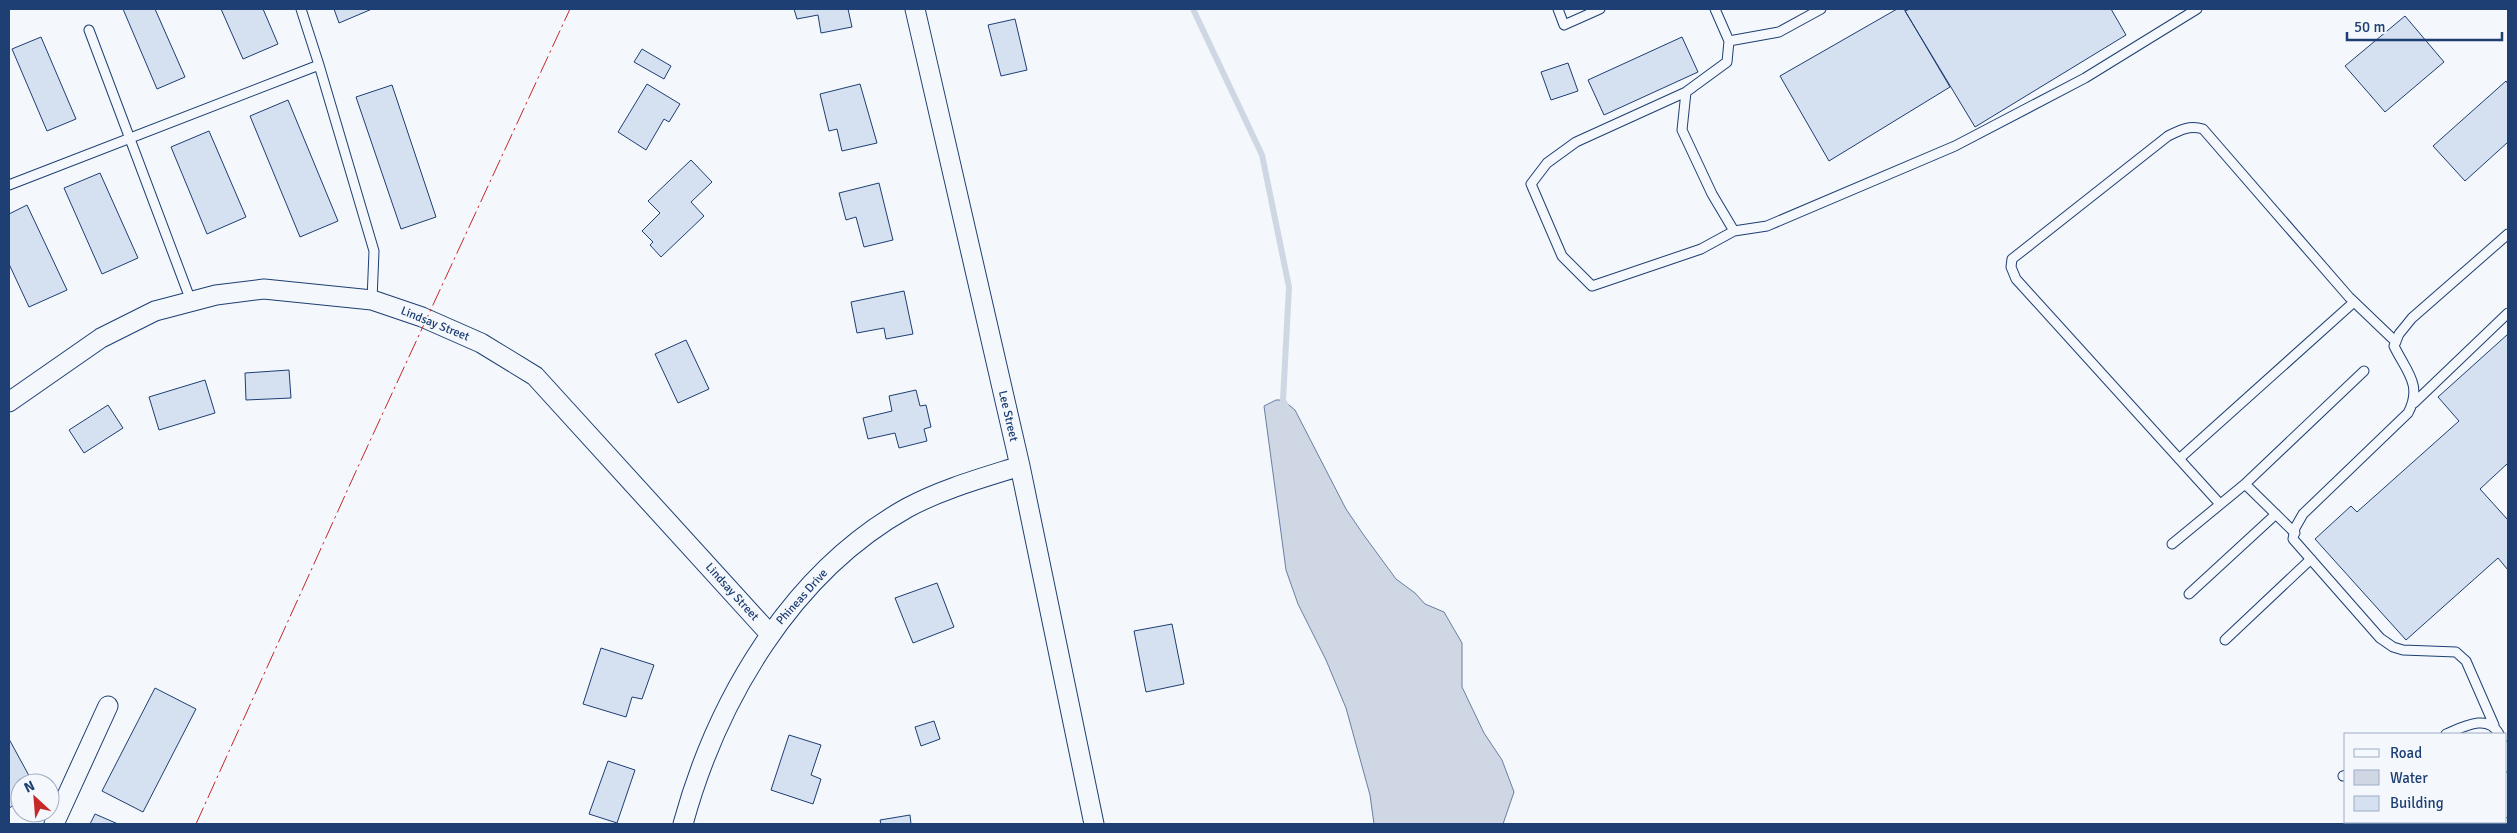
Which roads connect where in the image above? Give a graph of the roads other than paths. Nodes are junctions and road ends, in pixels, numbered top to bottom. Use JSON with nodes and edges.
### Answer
{"nodes":[{"id":1,"x":301,"y":9,"type":"edge"},
{"id":2,"x":915,"y":9,"type":"edge"},
{"id":3,"x":1558,"y":9,"type":"edge"},
{"id":4,"x":1600,"y":9,"type":"edge"},
{"id":5,"x":1715,"y":9,"type":"edge"},
{"id":6,"x":1821,"y":9,"type":"edge"},
{"id":7,"x":2197,"y":9,"type":"edge"},
{"id":8,"x":89,"y":30,"type":"dead end"},
{"id":9,"x":1729,"y":41,"type":"junction"},
{"id":10,"x":319,"y":65,"type":"junction"},
{"id":11,"x":1686,"y":92,"type":"junction"},
{"id":12,"x":131,"y":138,"type":"junction"},
{"id":13,"x":9,"y":186,"type":"edge"},
{"id":14,"x":1734,"y":231,"type":"junction"},
{"id":15,"x":2508,"y":234,"type":"edge"},
{"id":16,"x":372,"y":300,"type":"junction"},
{"id":17,"x":191,"y":302,"type":"junction"},
{"id":18,"x":2354,"y":302,"type":"junction"},
{"id":19,"x":2508,"y":313,"type":"edge"},
{"id":20,"x":2396,"y":342,"type":"junction"},
{"id":21,"x":2364,"y":371,"type":"dead end"},
{"id":22,"x":9,"y":402,"type":"edge"},
{"id":23,"x":2414,"y":402,"type":"junction"},
{"id":24,"x":2179,"y":459,"type":"junction"},
{"id":25,"x":1020,"y":466,"type":"junction"},
{"id":26,"x":2245,"y":484,"type":"junction"},
{"id":27,"x":2220,"y":504,"type":"junction"},
{"id":28,"x":2276,"y":514,"type":"junction"},
{"id":29,"x":2295,"y":532,"type":"junction"},
{"id":30,"x":2172,"y":544,"type":"dead end"},
{"id":31,"x":2311,"y":559,"type":"junction"},
{"id":32,"x":2189,"y":594,"type":"dead end"},
{"id":33,"x":770,"y":633,"type":"junction"},
{"id":34,"x":2225,"y":640,"type":"dead end"},
{"id":35,"x":108,"y":706,"type":"dead end"},
{"id":36,"x":2494,"y":725,"type":"junction"},
{"id":37,"x":2449,"y":733,"type":"edge"},
{"id":38,"x":2498,"y":733,"type":"edge"},
{"id":39,"x":54,"y":824,"type":"edge"},
{"id":40,"x":683,"y":824,"type":"edge"},
{"id":41,"x":1094,"y":824,"type":"edge"}],
"edges":[{"from":1,"to":10,"type":"lane"},
{"from":2,"to":25,"type":"street","name":"Lee Street"},
{"from":3,"to":4,"type":"lane"},
{"from":5,"to":9,"type":"lane"},
{"from":6,"to":9,"type":"lane"},
{"from":7,"to":14,"type":"lane"},
{"from":8,"to":12,"type":"lane"},
{"from":9,"to":11,"type":"lane"},
{"from":10,"to":12,"type":"lane"},
{"from":10,"to":16,"type":"lane"},
{"from":11,"to":14,"type":"lane"},
{"from":11,"to":14,"type":"lane"},
{"from":12,"to":13,"type":"lane"},
{"from":12,"to":17,"type":"lane"},
{"from":15,"to":20,"type":"lane"},
{"from":16,"to":17,"type":"street","name":"Lindsay Street"},
{"from":16,"to":33,"type":"street","name":"Lindsay Street"},
{"from":17,"to":22,"type":"street","name":"Lindsay Street"},
{"from":18,"to":20,"type":"lane"},
{"from":18,"to":24,"type":"lane"},
{"from":18,"to":24,"type":"lane"},
{"from":19,"to":23,"type":"lane"},
{"from":20,"to":23,"type":"lane"},
{"from":21,"to":26,"type":"lane"},
{"from":23,"to":29,"type":"lane"},
{"from":24,"to":27,"type":"lane"},
{"from":25,"to":33,"type":"street","name":"Phineas Drive"},
{"from":25,"to":41,"type":"street","name":"Lee Street"},
{"from":26,"to":27,"type":"lane"},
{"from":26,"to":28,"type":"lane"},
{"from":27,"to":30,"type":"lane"},
{"from":28,"to":29,"type":"lane"},
{"from":28,"to":32,"type":"lane"},
{"from":29,"to":31,"type":"lane"},
{"from":31,"to":34,"type":"lane"},
{"from":31,"to":36,"type":"lane"},
{"from":33,"to":40,"type":"street","name":"Phineas Drive"},
{"from":35,"to":39,"type":"street"},
{"from":36,"to":37,"type":"lane"},
{"from":36,"to":38,"type":"lane"}]}
